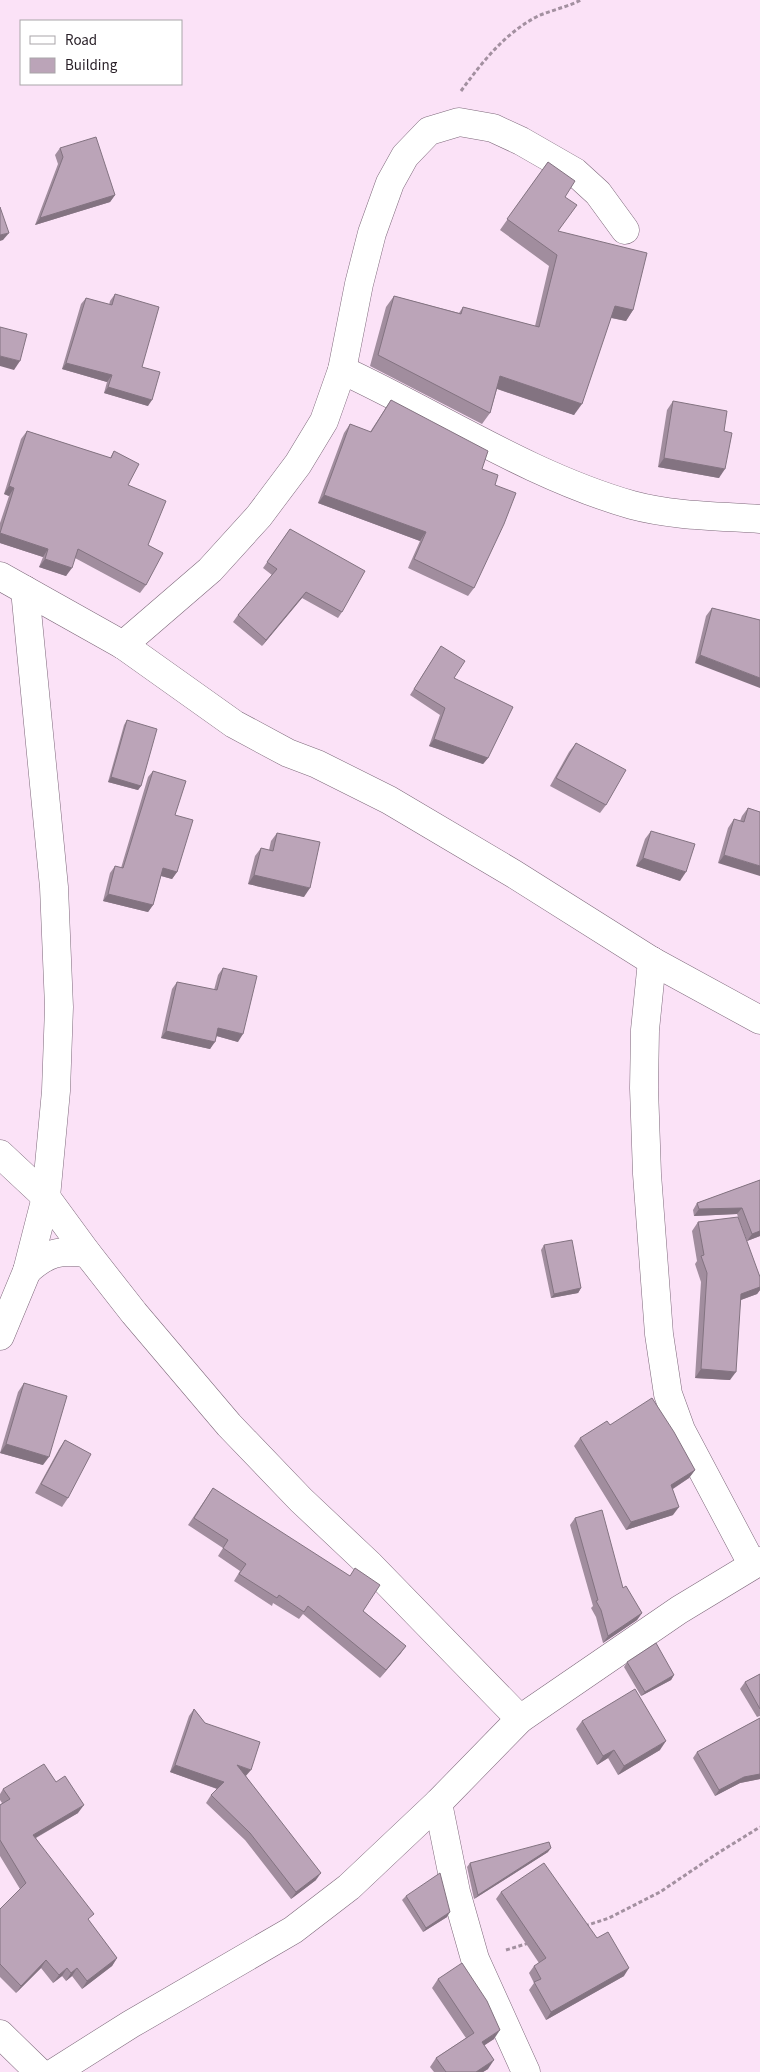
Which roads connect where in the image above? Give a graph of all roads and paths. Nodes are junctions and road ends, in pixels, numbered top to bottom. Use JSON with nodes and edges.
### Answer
{"nodes":[{"id":1,"x":581,"y":0,"type":"edge"},
{"id":2,"x":430,"y":131,"type":"junction"},
{"id":3,"x":625,"y":230,"type":"dead end"},
{"id":4,"x":342,"y":370,"type":"junction"},
{"id":5,"x":760,"y":519,"type":"edge"},
{"id":6,"x":0,"y":576,"type":"edge"},
{"id":7,"x":25,"y":590,"type":"junction"},
{"id":8,"x":123,"y":645,"type":"junction"},
{"id":9,"x":652,"y":961,"type":"junction"},
{"id":10,"x":760,"y":1020,"type":"edge"},
{"id":11,"x":0,"y":1154,"type":"edge"},
{"id":12,"x":46,"y":1197,"type":"junction"},
{"id":13,"x":87,"y":1253,"type":"junction"},
{"id":14,"x":27,"y":1271,"type":"junction"},
{"id":15,"x":0,"y":1336,"type":"edge"},
{"id":16,"x":756,"y":1563,"type":"edge"},
{"id":17,"x":520,"y":1718,"type":"junction"},
{"id":18,"x":438,"y":1803,"type":"junction"},
{"id":19,"x":760,"y":1827,"type":"edge"},
{"id":20,"x":576,"y":1929,"type":"edge"},
{"id":21,"x":532,"y":1942,"type":"edge"},
{"id":22,"x":475,"y":1959,"type":"junction"},
{"id":23,"x":0,"y":2034,"type":"edge"},
{"id":24,"x":38,"y":2072,"type":"edge"},
{"id":25,"x":56,"y":2072,"type":"edge"},
{"id":26,"x":526,"y":2072,"type":"edge"}],
"edges":[{"from":1,"to":2,"type":"path"},
{"from":2,"to":3,"type":"street"},
{"from":2,"to":4,"type":"street"},
{"from":4,"to":5,"type":"street"},
{"from":4,"to":8,"type":"street"},
{"from":6,"to":7,"type":"street"},
{"from":7,"to":8,"type":"street"},
{"from":7,"to":12,"type":"street"},
{"from":8,"to":9,"type":"street"},
{"from":9,"to":10,"type":"street"},
{"from":9,"to":16,"type":"street"},
{"from":11,"to":12,"type":"street"},
{"from":12,"to":13,"type":"street"},
{"from":12,"to":14,"type":"street"},
{"from":13,"to":14,"type":"street"},
{"from":13,"to":17,"type":"street"},
{"from":14,"to":15,"type":"street"},
{"from":16,"to":17,"type":"street"},
{"from":17,"to":18,"type":"street"},
{"from":18,"to":22,"type":"street"},
{"from":18,"to":25,"type":"street"},
{"from":19,"to":20,"type":"path"},
{"from":21,"to":22,"type":"path"},
{"from":22,"to":26,"type":"street"},
{"from":23,"to":24,"type":"street"}]}
